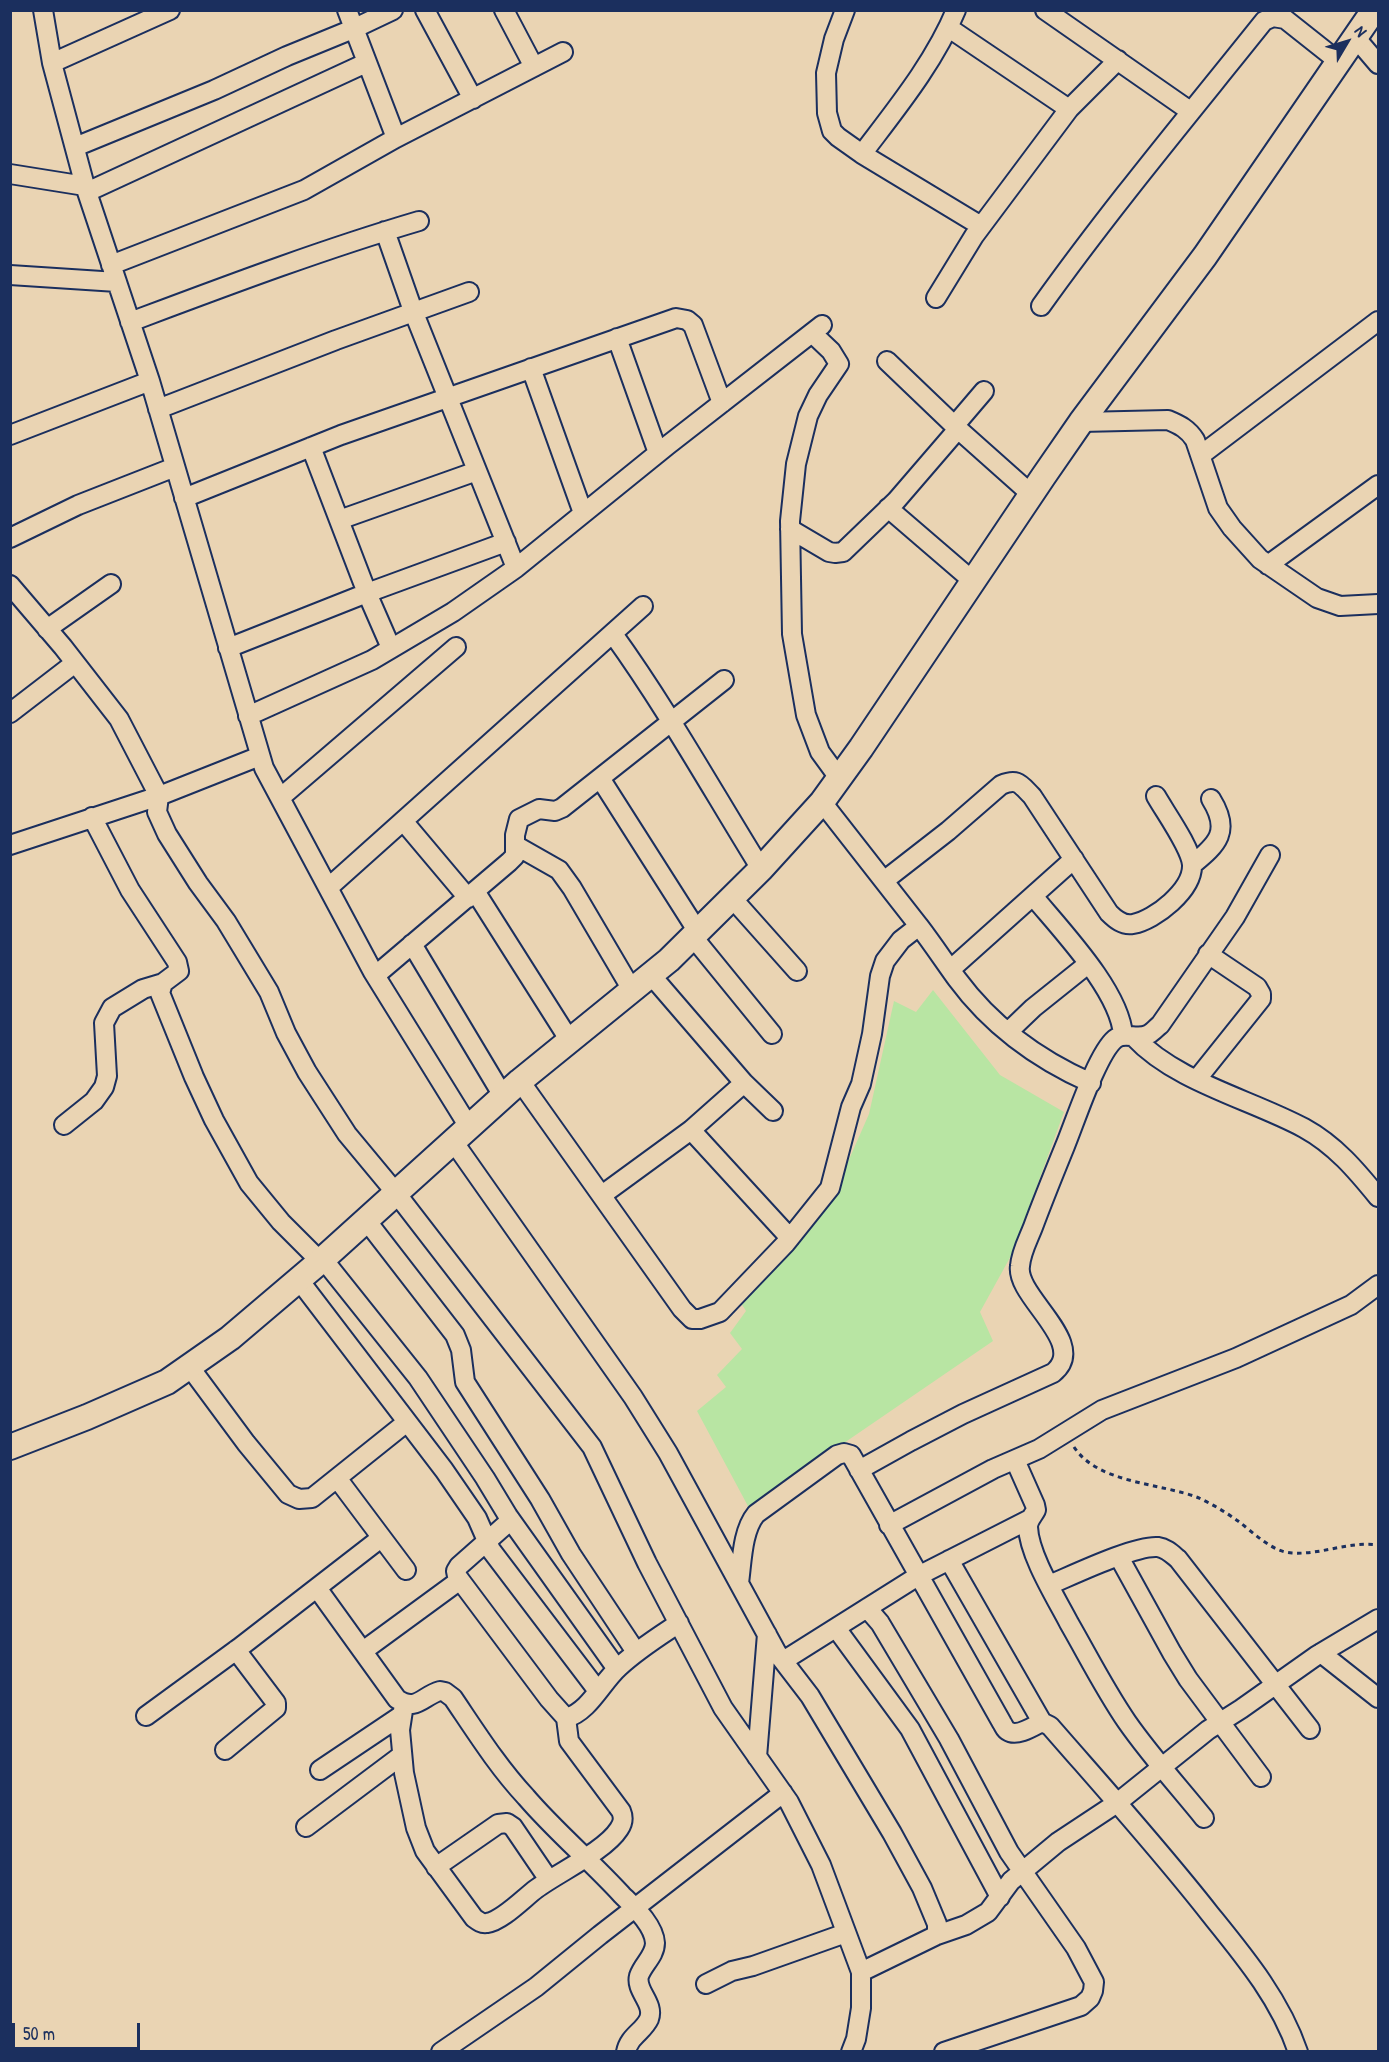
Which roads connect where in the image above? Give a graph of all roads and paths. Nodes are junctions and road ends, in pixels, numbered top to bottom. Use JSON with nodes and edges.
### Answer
{"nodes":[{"id":1,"x":43,"y":10,"type":"edge"},
{"id":2,"x":170,"y":10,"type":"edge"},
{"id":3,"x":347,"y":10,"type":"edge"},
{"id":4,"x":393,"y":10,"type":"edge"},
{"id":5,"x":425,"y":10,"type":"edge"},
{"id":6,"x":504,"y":10,"type":"edge"},
{"id":7,"x":844,"y":10,"type":"edge"},
{"id":8,"x":956,"y":10,"type":"edge"},
{"id":9,"x":1374,"y":10,"type":"edge"},
{"id":10,"x":1058,"y":14,"type":"edge"},
{"id":11,"x":949,"y":28,"type":"junction"},
{"id":12,"x":353,"y":29,"type":"junction"},
{"id":13,"x":1354,"y":38,"type":"junction"},
{"id":14,"x":563,"y":52,"type":"dead end"},
{"id":15,"x":1118,"y":60,"type":"junction"},
{"id":16,"x":1338,"y":61,"type":"junction"},
{"id":17,"x":52,"y":63,"type":"junction"},
{"id":18,"x":366,"y":63,"type":"junction"},
{"id":19,"x":1378,"y":64,"type":"edge"},
{"id":20,"x":534,"y":67,"type":"junction"},
{"id":21,"x":473,"y":99,"type":"junction"},
{"id":22,"x":1069,"y":109,"type":"junction"},
{"id":23,"x":1190,"y":111,"type":"junction"},
{"id":24,"x":396,"y":138,"type":"junction"},
{"id":25,"x":75,"y":147,"type":"junction"},
{"id":26,"x":862,"y":154,"type":"junction"},
{"id":27,"x":10,"y":174,"type":"edge"},
{"id":28,"x":86,"y":189,"type":"junction"},
{"id":29,"x":419,"y":220,"type":"dead end"},
{"id":30,"x":981,"y":226,"type":"junction"},
{"id":31,"x":385,"y":231,"type":"junction"},
{"id":32,"x":114,"y":273,"type":"junction"},
{"id":33,"x":11,"y":276,"type":"edge"},
{"id":34,"x":470,"y":292,"type":"dead end"},
{"id":35,"x":936,"y":298,"type":"dead end"},
{"id":36,"x":1041,"y":306,"type":"dead end"},
{"id":37,"x":414,"y":312,"type":"junction"},
{"id":38,"x":130,"y":322,"type":"junction"},
{"id":39,"x":1378,"y":322,"type":"edge"},
{"id":40,"x":617,"y":338,"type":"junction"},
{"id":41,"x":887,"y":361,"type":"dead end"},
{"id":42,"x":531,"y":368,"type":"junction"},
{"id":43,"x":150,"y":381,"type":"junction"},
{"id":44,"x":984,"y":391,"type":"dead end"},
{"id":45,"x":447,"y":397,"type":"junction"},
{"id":46,"x":722,"y":403,"type":"junction"},
{"id":47,"x":158,"y":409,"type":"junction"},
{"id":48,"x":1081,"y":422,"type":"junction"},
{"id":49,"x":957,"y":427,"type":"junction"},
{"id":50,"x":10,"y":435,"type":"edge"},
{"id":51,"x":311,"y":447,"type":"junction"},
{"id":52,"x":658,"y":453,"type":"junction"},
{"id":53,"x":1201,"y":455,"type":"junction"},
{"id":54,"x":175,"y":467,"type":"junction"},
{"id":55,"x":477,"y":471,"type":"junction"},
{"id":56,"x":1378,"y":485,"type":"edge"},
{"id":57,"x":1031,"y":494,"type":"junction"},
{"id":58,"x":184,"y":498,"type":"junction"},
{"id":59,"x":888,"y":508,"type":"junction"},
{"id":60,"x":584,"y":513,"type":"junction"},
{"id":61,"x":339,"y":520,"type":"junction"},
{"id":62,"x":790,"y":529,"type":"junction"},
{"id":63,"x":10,"y":538,"type":"edge"},
{"id":64,"x":506,"y":542,"type":"junction"},
{"id":65,"x":1268,"y":565,"type":"junction"},
{"id":66,"x":516,"y":568,"type":"junction"},
{"id":67,"x":974,"y":582,"type":"junction"},
{"id":68,"x":10,"y":585,"type":"edge"},
{"id":69,"x":111,"y":585,"type":"dead end"},
{"id":70,"x":367,"y":593,"type":"junction"},
{"id":71,"x":1378,"y":604,"type":"edge"},
{"id":72,"x":643,"y":606,"type":"dead end"},
{"id":73,"x":47,"y":629,"type":"junction"},
{"id":74,"x":613,"y":634,"type":"junction"},
{"id":75,"x":456,"y":647,"type":"dead end"},
{"id":76,"x":228,"y":648,"type":"junction"},
{"id":77,"x":391,"y":648,"type":"junction"},
{"id":78,"x":75,"y":663,"type":"junction"},
{"id":79,"x":724,"y":680,"type":"dead end"},
{"id":80,"x":10,"y":713,"type":"edge"},
{"id":81,"x":248,"y":716,"type":"junction"},
{"id":82,"x":671,"y":720,"type":"junction"},
{"id":83,"x":260,"y":756,"type":"junction"},
{"id":84,"x":600,"y":778,"type":"junction"},
{"id":85,"x":839,"y":778,"type":"junction"},
{"id":86,"x":159,"y":796,"type":"junction"},
{"id":87,"x":1155,"y":796,"type":"dead end"},
{"id":88,"x":280,"y":798,"type":"junction"},
{"id":89,"x":1211,"y":799,"type":"dead end"},
{"id":90,"x":822,"y":802,"type":"junction"},
{"id":91,"x":92,"y":818,"type":"junction"},
{"id":92,"x":404,"y":822,"type":"junction"},
{"id":93,"x":515,"y":844,"type":"junction"},
{"id":94,"x":10,"y":845,"type":"edge"},
{"id":95,"x":1270,"y":855,"type":"dead end"},
{"id":96,"x":1074,"y":860,"type":"junction"},
{"id":97,"x":1192,"y":865,"type":"junction"},
{"id":98,"x":761,"y":869,"type":"junction"},
{"id":99,"x":885,"y":880,"type":"junction"},
{"id":100,"x":328,"y":888,"type":"junction"},
{"id":101,"x":471,"y":894,"type":"junction"},
{"id":102,"x":1033,"y":896,"type":"junction"},
{"id":103,"x":732,"y":898,"type":"junction"},
{"id":104,"x":920,"y":926,"type":"junction"},
{"id":105,"x":696,"y":934,"type":"junction"},
{"id":106,"x":412,"y":944,"type":"junction"},
{"id":107,"x":1208,"y":954,"type":"junction"},
{"id":108,"x":1088,"y":964,"type":"junction"},
{"id":109,"x":951,"y":969,"type":"junction"},
{"id":110,"x":797,"y":971,"type":"dead end"},
{"id":111,"x":376,"y":975,"type":"junction"},
{"id":112,"x":651,"y":975,"type":"junction"},
{"id":113,"x":163,"y":983,"type":"junction"},
{"id":114,"x":632,"y":990,"type":"junction"},
{"id":115,"x":1008,"y":1032,"type":"junction"},
{"id":116,"x":772,"y":1034,"type":"dead end"},
{"id":117,"x":1129,"y":1036,"type":"junction"},
{"id":118,"x":570,"y":1041,"type":"junction"},
{"id":119,"x":1197,"y":1079,"type":"junction"},
{"id":120,"x":744,"y":1083,"type":"junction"},
{"id":121,"x":1090,"y":1083,"type":"junction"},
{"id":122,"x":512,"y":1089,"type":"junction"},
{"id":123,"x":773,"y":1111,"type":"dead end"},
{"id":124,"x":64,"y":1125,"type":"dead end"},
{"id":125,"x":691,"y":1130,"type":"junction"},
{"id":126,"x":461,"y":1134,"type":"junction"},
{"id":127,"x":396,"y":1193,"type":"junction"},
{"id":128,"x":602,"y":1195,"type":"junction"},
{"id":129,"x":1378,"y":1197,"type":"edge"},
{"id":130,"x":366,"y":1221,"type":"junction"},
{"id":131,"x":790,"y":1238,"type":"junction"},
{"id":132,"x":322,"y":1260,"type":"junction"},
{"id":133,"x":299,"y":1280,"type":"junction"},
{"id":134,"x":1378,"y":1285,"type":"edge"},
{"id":135,"x":189,"y":1366,"type":"junction"},
{"id":136,"x":407,"y":1422,"type":"junction"},
{"id":137,"x":1065,"y":1433,"type":"junction"},
{"id":138,"x":10,"y":1447,"type":"edge"},
{"id":139,"x":1015,"y":1460,"type":"junction"},
{"id":140,"x":859,"y":1470,"type":"junction"},
{"id":141,"x":337,"y":1478,"type":"junction"},
{"id":142,"x":1030,"y":1519,"type":"junction"},
{"id":143,"x":511,"y":1520,"type":"junction"},
{"id":144,"x":889,"y":1525,"type":"junction"},
{"id":145,"x":381,"y":1538,"type":"junction"},
{"id":146,"x":486,"y":1542,"type":"junction"},
{"id":147,"x":1378,"y":1545,"type":"edge"},
{"id":148,"x":1119,"y":1557,"type":"junction"},
{"id":149,"x":949,"y":1560,"type":"junction"},
{"id":150,"x":406,"y":1570,"type":"dead end"},
{"id":151,"x":918,"y":1576,"type":"junction"},
{"id":152,"x":460,"y":1580,"type":"junction"},
{"id":153,"x":739,"y":1583,"type":"junction"},
{"id":154,"x":1049,"y":1585,"type":"junction"},
{"id":155,"x":317,"y":1588,"type":"junction"},
{"id":156,"x":867,"y":1608,"type":"junction"},
{"id":157,"x":1378,"y":1619,"type":"edge"},
{"id":158,"x":679,"y":1623,"type":"junction"},
{"id":159,"x":836,"y":1628,"type":"junction"},
{"id":160,"x":767,"y":1634,"type":"junction"},
{"id":161,"x":236,"y":1650,"type":"junction"},
{"id":162,"x":363,"y":1651,"type":"junction"},
{"id":163,"x":636,"y":1652,"type":"junction"},
{"id":164,"x":1321,"y":1653,"type":"junction"},
{"id":165,"x":783,"y":1661,"type":"junction"},
{"id":166,"x":617,"y":1669,"type":"junction"},
{"id":167,"x":1277,"y":1685,"type":"junction"},
{"id":168,"x":598,"y":1691,"type":"junction"},
{"id":169,"x":1378,"y":1698,"type":"edge"},
{"id":170,"x":403,"y":1710,"type":"junction"},
{"id":171,"x":146,"y":1716,"type":"dead end"},
{"id":172,"x":566,"y":1718,"type":"junction"},
{"id":173,"x":1042,"y":1722,"type":"junction"},
{"id":174,"x":1220,"y":1722,"type":"junction"},
{"id":175,"x":1310,"y":1729,"type":"dead end"},
{"id":176,"x":225,"y":1750,"type":"dead end"},
{"id":177,"x":402,"y":1755,"type":"junction"},
{"id":178,"x":757,"y":1757,"type":"junction"},
{"id":179,"x":1161,"y":1766,"type":"junction"},
{"id":180,"x":320,"y":1770,"type":"dead end"},
{"id":181,"x":1261,"y":1777,"type":"dead end"},
{"id":182,"x":783,"y":1793,"type":"junction"},
{"id":183,"x":1117,"y":1803,"type":"junction"},
{"id":184,"x":1204,"y":1818,"type":"dead end"},
{"id":185,"x":306,"y":1827,"type":"dead end"},
{"id":186,"x":584,"y":1857,"type":"junction"},
{"id":187,"x":436,"y":1867,"type":"junction"},
{"id":188,"x":1021,"y":1872,"type":"junction"},
{"id":189,"x":549,"y":1880,"type":"junction"},
{"id":190,"x":999,"y":1898,"type":"junction"},
{"id":191,"x":635,"y":1908,"type":"junction"},
{"id":192,"x":846,"y":1933,"type":"junction"},
{"id":193,"x":937,"y":1935,"type":"junction"},
{"id":194,"x":861,"y":1972,"type":"junction"},
{"id":195,"x":706,"y":1984,"type":"dead end"},
{"id":196,"x":441,"y":2052,"type":"edge"},
{"id":197,"x":626,"y":2052,"type":"edge"},
{"id":198,"x":851,"y":2052,"type":"edge"},
{"id":199,"x":944,"y":2052,"type":"edge"},
{"id":200,"x":1298,"y":2052,"type":"edge"}],
"edges":[{"from":1,"to":17,"type":"street"},
{"from":2,"to":17,"type":"street"},
{"from":3,"to":12,"type":"street"},
{"from":4,"to":12,"type":"street"},
{"from":5,"to":21,"type":"street"},
{"from":6,"to":20,"type":"street"},
{"from":7,"to":26,"type":"street"},
{"from":8,"to":11,"type":"street"},
{"from":9,"to":13,"type":"main road"},
{"from":10,"to":15,"type":"street"},
{"from":11,"to":22,"type":"street"},
{"from":11,"to":26,"type":"street"},
{"from":12,"to":18,"type":"street"},
{"from":12,"to":25,"type":"street"},
{"from":13,"to":16,"type":"main road"},
{"from":13,"to":19,"type":"street"},
{"from":14,"to":20,"type":"street"},
{"from":15,"to":22,"type":"street"},
{"from":15,"to":23,"type":"street"},
{"from":16,"to":23,"type":"street"},
{"from":16,"to":48,"type":"main road"},
{"from":17,"to":25,"type":"street"},
{"from":18,"to":24,"type":"street"},
{"from":18,"to":28,"type":"street"},
{"from":20,"to":21,"type":"street"},
{"from":21,"to":24,"type":"street"},
{"from":22,"to":30,"type":"street"},
{"from":23,"to":36,"type":"street"},
{"from":24,"to":32,"type":"street"},
{"from":25,"to":28,"type":"street"},
{"from":26,"to":30,"type":"street"},
{"from":27,"to":28,"type":"street"},
{"from":28,"to":32,"type":"street"},
{"from":29,"to":31,"type":"street"},
{"from":30,"to":35,"type":"street"},
{"from":31,"to":37,"type":"street"},
{"from":31,"to":38,"type":"street"},
{"from":32,"to":33,"type":"street"},
{"from":32,"to":38,"type":"street"},
{"from":34,"to":37,"type":"street"},
{"from":37,"to":45,"type":"street"},
{"from":37,"to":47,"type":"street"},
{"from":38,"to":43,"type":"street"},
{"from":39,"to":53,"type":"street"},
{"from":40,"to":42,"type":"street"},
{"from":40,"to":46,"type":"street"},
{"from":40,"to":52,"type":"street"},
{"from":41,"to":49,"type":"street"},
{"from":42,"to":45,"type":"street"},
{"from":42,"to":60,"type":"street"},
{"from":43,"to":47,"type":"street"},
{"from":43,"to":50,"type":"street"},
{"from":44,"to":49,"type":"street"},
{"from":45,"to":51,"type":"street"},
{"from":45,"to":55,"type":"street"},
{"from":46,"to":52,"type":"street"},
{"from":46,"to":62,"type":"street"},
{"from":47,"to":54,"type":"street"},
{"from":48,"to":53,"type":"street"},
{"from":48,"to":57,"type":"main road"},
{"from":49,"to":57,"type":"street"},
{"from":49,"to":59,"type":"street"},
{"from":51,"to":58,"type":"street"},
{"from":51,"to":61,"type":"street"},
{"from":52,"to":60,"type":"street"},
{"from":53,"to":65,"type":"street"},
{"from":54,"to":58,"type":"street"},
{"from":54,"to":63,"type":"street"},
{"from":55,"to":61,"type":"street"},
{"from":55,"to":64,"type":"street"},
{"from":56,"to":65,"type":"street"},
{"from":57,"to":67,"type":"main road"},
{"from":58,"to":76,"type":"street"},
{"from":59,"to":62,"type":"street"},
{"from":59,"to":67,"type":"street"},
{"from":60,"to":66,"type":"street"},
{"from":61,"to":70,"type":"street"},
{"from":62,"to":85,"type":"street"},
{"from":64,"to":66,"type":"street"},
{"from":64,"to":70,"type":"street"},
{"from":65,"to":71,"type":"street"},
{"from":66,"to":77,"type":"street"},
{"from":67,"to":85,"type":"main road"},
{"from":68,"to":73,"type":"street"},
{"from":69,"to":73,"type":"street"},
{"from":70,"to":76,"type":"street"},
{"from":70,"to":77,"type":"street"},
{"from":72,"to":74,"type":"street"},
{"from":73,"to":78,"type":"street"},
{"from":74,"to":82,"type":"street"},
{"from":74,"to":92,"type":"street"},
{"from":75,"to":88,"type":"street"},
{"from":76,"to":81,"type":"street"},
{"from":77,"to":81,"type":"street"},
{"from":78,"to":80,"type":"street"},
{"from":78,"to":86,"type":"street"},
{"from":79,"to":82,"type":"street"},
{"from":81,"to":83,"type":"street"},
{"from":82,"to":84,"type":"street"},
{"from":82,"to":98,"type":"street"},
{"from":83,"to":86,"type":"street"},
{"from":83,"to":88,"type":"street"},
{"from":84,"to":93,"type":"street"},
{"from":84,"to":105,"type":"street"},
{"from":85,"to":90,"type":"main road"},
{"from":86,"to":91,"type":"street"},
{"from":86,"to":127,"type":"street"},
{"from":87,"to":97,"type":"street"},
{"from":88,"to":100,"type":"street"},
{"from":89,"to":97,"type":"street"},
{"from":90,"to":98,"type":"main road"},
{"from":90,"to":99,"type":"street"},
{"from":91,"to":94,"type":"street"},
{"from":91,"to":113,"type":"street"},
{"from":92,"to":100,"type":"street"},
{"from":92,"to":101,"type":"street"},
{"from":93,"to":101,"type":"street"},
{"from":93,"to":114,"type":"street"},
{"from":95,"to":107,"type":"street"},
{"from":96,"to":97,"type":"street"},
{"from":96,"to":99,"type":"street"},
{"from":96,"to":102,"type":"street"},
{"from":98,"to":103,"type":"main road"},
{"from":99,"to":104,"type":"street"},
{"from":100,"to":111,"type":"street"},
{"from":101,"to":106,"type":"street"},
{"from":101,"to":118,"type":"street"},
{"from":102,"to":108,"type":"street"},
{"from":102,"to":109,"type":"street"},
{"from":103,"to":105,"type":"main road"},
{"from":103,"to":110,"type":"street"},
{"from":104,"to":109,"type":"street"},
{"from":104,"to":131,"type":"street"},
{"from":105,"to":112,"type":"main road"},
{"from":105,"to":116,"type":"street"},
{"from":106,"to":111,"type":"street"},
{"from":106,"to":122,"type":"street"},
{"from":107,"to":117,"type":"street"},
{"from":107,"to":119,"type":"street"},
{"from":108,"to":115,"type":"street"},
{"from":108,"to":117,"type":"street"},
{"from":109,"to":115,"type":"street"},
{"from":111,"to":126,"type":"street"},
{"from":112,"to":114,"type":"main road"},
{"from":112,"to":120,"type":"street"},
{"from":113,"to":124,"type":"street"},
{"from":113,"to":132,"type":"street"},
{"from":114,"to":118,"type":"main road"},
{"from":115,"to":121,"type":"street"},
{"from":117,"to":119,"type":"street"},
{"from":117,"to":121,"type":"street"},
{"from":118,"to":122,"type":"main road"},
{"from":119,"to":129,"type":"street"},
{"from":120,"to":123,"type":"street"},
{"from":120,"to":125,"type":"street"},
{"from":121,"to":140,"type":"street"},
{"from":122,"to":126,"type":"main road"},
{"from":122,"to":128,"type":"street"},
{"from":125,"to":128,"type":"street"},
{"from":125,"to":131,"type":"street"},
{"from":126,"to":127,"type":"main road"},
{"from":126,"to":153,"type":"street"},
{"from":127,"to":130,"type":"main road"},
{"from":127,"to":158,"type":"street"},
{"from":128,"to":131,"type":"street"},
{"from":130,"to":132,"type":"main road"},
{"from":130,"to":163,"type":"street"},
{"from":132,"to":133,"type":"main road"},
{"from":132,"to":143,"type":"street"},
{"from":133,"to":135,"type":"main road"},
{"from":133,"to":136,"type":"street"},
{"from":134,"to":137,"type":"street"},
{"from":135,"to":138,"type":"main road"},
{"from":135,"to":141,"type":"street"},
{"from":136,"to":141,"type":"street"},
{"from":136,"to":146,"type":"street"},
{"from":137,"to":139,"type":"street"},
{"from":137,"to":147,"type":"path"},
{"from":139,"to":142,"type":"street"},
{"from":139,"to":144,"type":"street"},
{"from":140,"to":144,"type":"street"},
{"from":140,"to":153,"type":"street"},
{"from":141,"to":145,"type":"street"},
{"from":142,"to":149,"type":"street"},
{"from":142,"to":154,"type":"street"},
{"from":143,"to":146,"type":"street"},
{"from":143,"to":166,"type":"street"},
{"from":144,"to":151,"type":"street"},
{"from":145,"to":150,"type":"street"},
{"from":145,"to":155,"type":"street"},
{"from":146,"to":152,"type":"street"},
{"from":146,"to":168,"type":"street"},
{"from":148,"to":154,"type":"street"},
{"from":148,"to":167,"type":"street"},
{"from":148,"to":174,"type":"street"},
{"from":149,"to":151,"type":"street"},
{"from":149,"to":173,"type":"street"},
{"from":151,"to":156,"type":"street"},
{"from":151,"to":173,"type":"street"},
{"from":152,"to":162,"type":"street"},
{"from":152,"to":172,"type":"street"},
{"from":153,"to":160,"type":"street"},
{"from":154,"to":179,"type":"street"},
{"from":155,"to":161,"type":"street"},
{"from":155,"to":162,"type":"street"},
{"from":156,"to":159,"type":"street"},
{"from":156,"to":188,"type":"street"},
{"from":157,"to":164,"type":"street"},
{"from":158,"to":163,"type":"street"},
{"from":158,"to":178,"type":"street"},
{"from":159,"to":165,"type":"street"},
{"from":159,"to":190,"type":"street"},
{"from":160,"to":165,"type":"street"},
{"from":160,"to":178,"type":"street"},
{"from":161,"to":171,"type":"street"},
{"from":161,"to":176,"type":"street"},
{"from":162,"to":170,"type":"street"},
{"from":163,"to":166,"type":"street"},
{"from":164,"to":167,"type":"street"},
{"from":164,"to":169,"type":"street"},
{"from":165,"to":193,"type":"street"},
{"from":166,"to":168,"type":"street"},
{"from":167,"to":174,"type":"street"},
{"from":167,"to":175,"type":"street"},
{"from":168,"to":172,"type":"street"},
{"from":170,"to":177,"type":"street"},
{"from":170,"to":180,"type":"street"},
{"from":170,"to":186,"type":"street"},
{"from":172,"to":186,"type":"street"},
{"from":173,"to":183,"type":"street"},
{"from":174,"to":179,"type":"street"},
{"from":174,"to":181,"type":"street"},
{"from":177,"to":185,"type":"street"},
{"from":177,"to":187,"type":"street"},
{"from":178,"to":182,"type":"street"},
{"from":179,"to":183,"type":"street"},
{"from":179,"to":184,"type":"street"},
{"from":182,"to":191,"type":"street"},
{"from":182,"to":192,"type":"street"},
{"from":183,"to":188,"type":"street"},
{"from":183,"to":200,"type":"street"},
{"from":186,"to":189,"type":"street"},
{"from":186,"to":191,"type":"street"},
{"from":187,"to":189,"type":"street"},
{"from":187,"to":189,"type":"street"},
{"from":188,"to":190,"type":"street"},
{"from":188,"to":199,"type":"street"},
{"from":190,"to":193,"type":"street"},
{"from":191,"to":196,"type":"street"},
{"from":191,"to":197,"type":"street"},
{"from":192,"to":194,"type":"street"},
{"from":192,"to":195,"type":"street"},
{"from":193,"to":194,"type":"street"},
{"from":194,"to":198,"type":"street"}]}
